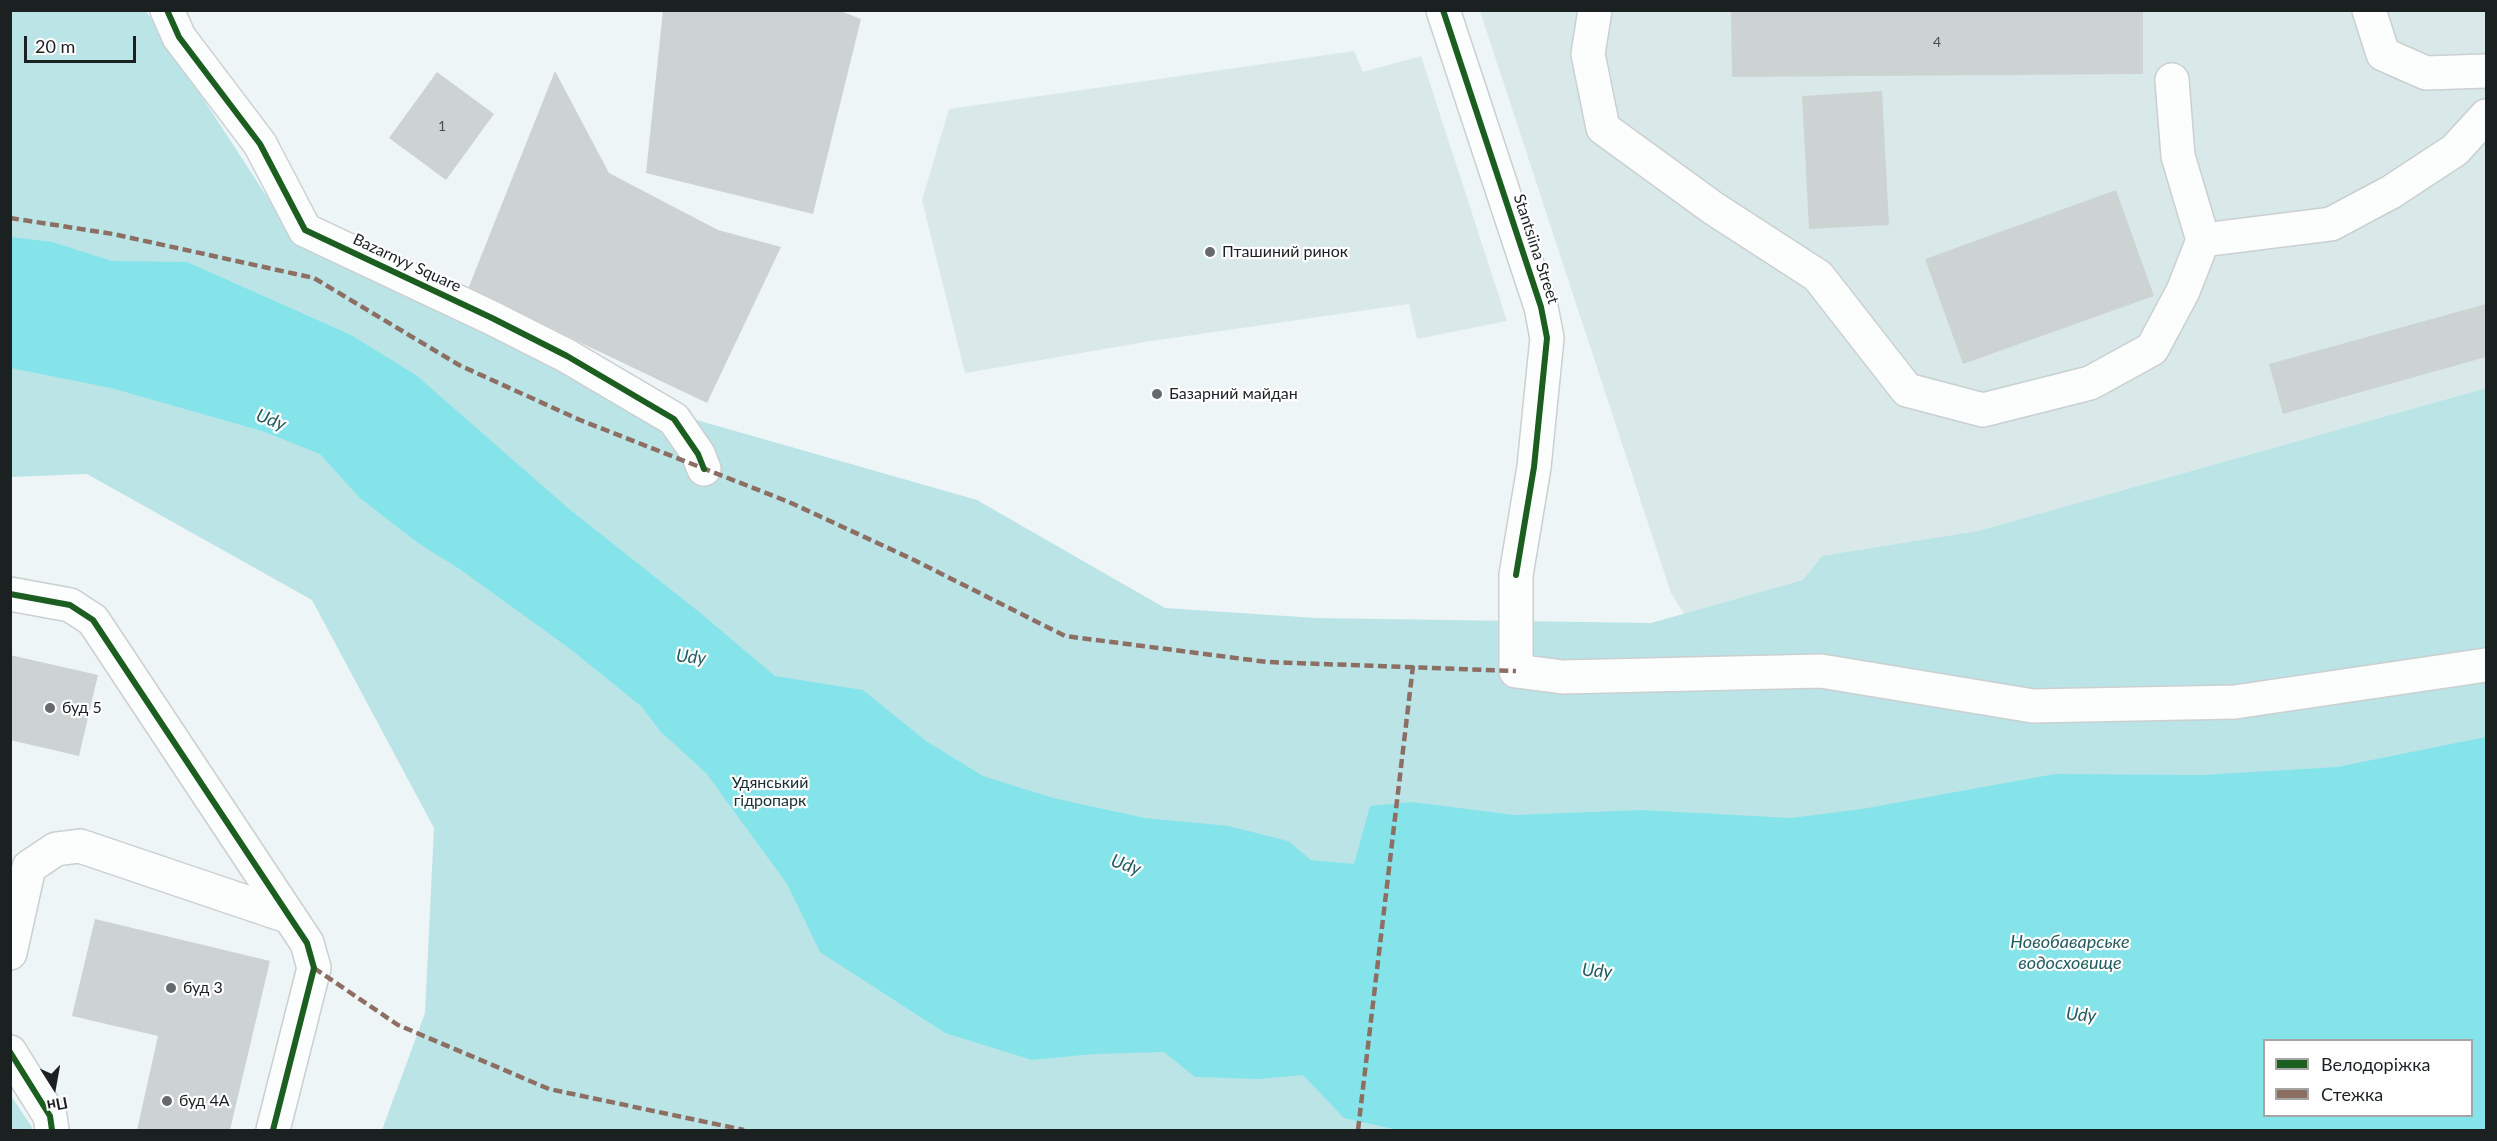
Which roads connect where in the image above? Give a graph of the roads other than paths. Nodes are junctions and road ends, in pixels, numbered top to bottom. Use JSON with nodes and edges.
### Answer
{"nodes":[{"id":1,"x":167,"y":10,"type":"edge"},
{"id":2,"x":1443,"y":10,"type":"edge"},
{"id":3,"x":1595,"y":10,"type":"edge"},
{"id":4,"x":2369,"y":10,"type":"edge"},
{"id":5,"x":2487,"y":70,"type":"edge"},
{"id":6,"x":2172,"y":80,"type":"dead end"},
{"id":7,"x":2487,"y":116,"type":"edge"},
{"id":8,"x":2203,"y":240,"type":"junction"},
{"id":9,"x":704,"y":469,"type":"dead end"},
{"id":10,"x":10,"y":594,"type":"edge"},
{"id":11,"x":2487,"y":665,"type":"edge"},
{"id":12,"x":290,"y":917,"type":"junction"},
{"id":13,"x":12,"y":937,"type":"edge"},
{"id":14,"x":10,"y":1052,"type":"edge"},
{"id":15,"x":52,"y":1131,"type":"edge"},
{"id":16,"x":273,"y":1131,"type":"edge"}],
"edges":[{"from":1,"to":9,"type":"street","name":"Bazarnyy Square"},
{"from":2,"to":11,"type":"street","name":"Stantsiina Street"},
{"from":3,"to":8,"type":"street"},
{"from":4,"to":5,"type":"street"},
{"from":6,"to":8,"type":"street"},
{"from":7,"to":8,"type":"street"},
{"from":10,"to":12,"type":"street"},
{"from":12,"to":13,"type":"street"},
{"from":12,"to":16,"type":"street"},
{"from":14,"to":15,"type":"street"}]}
